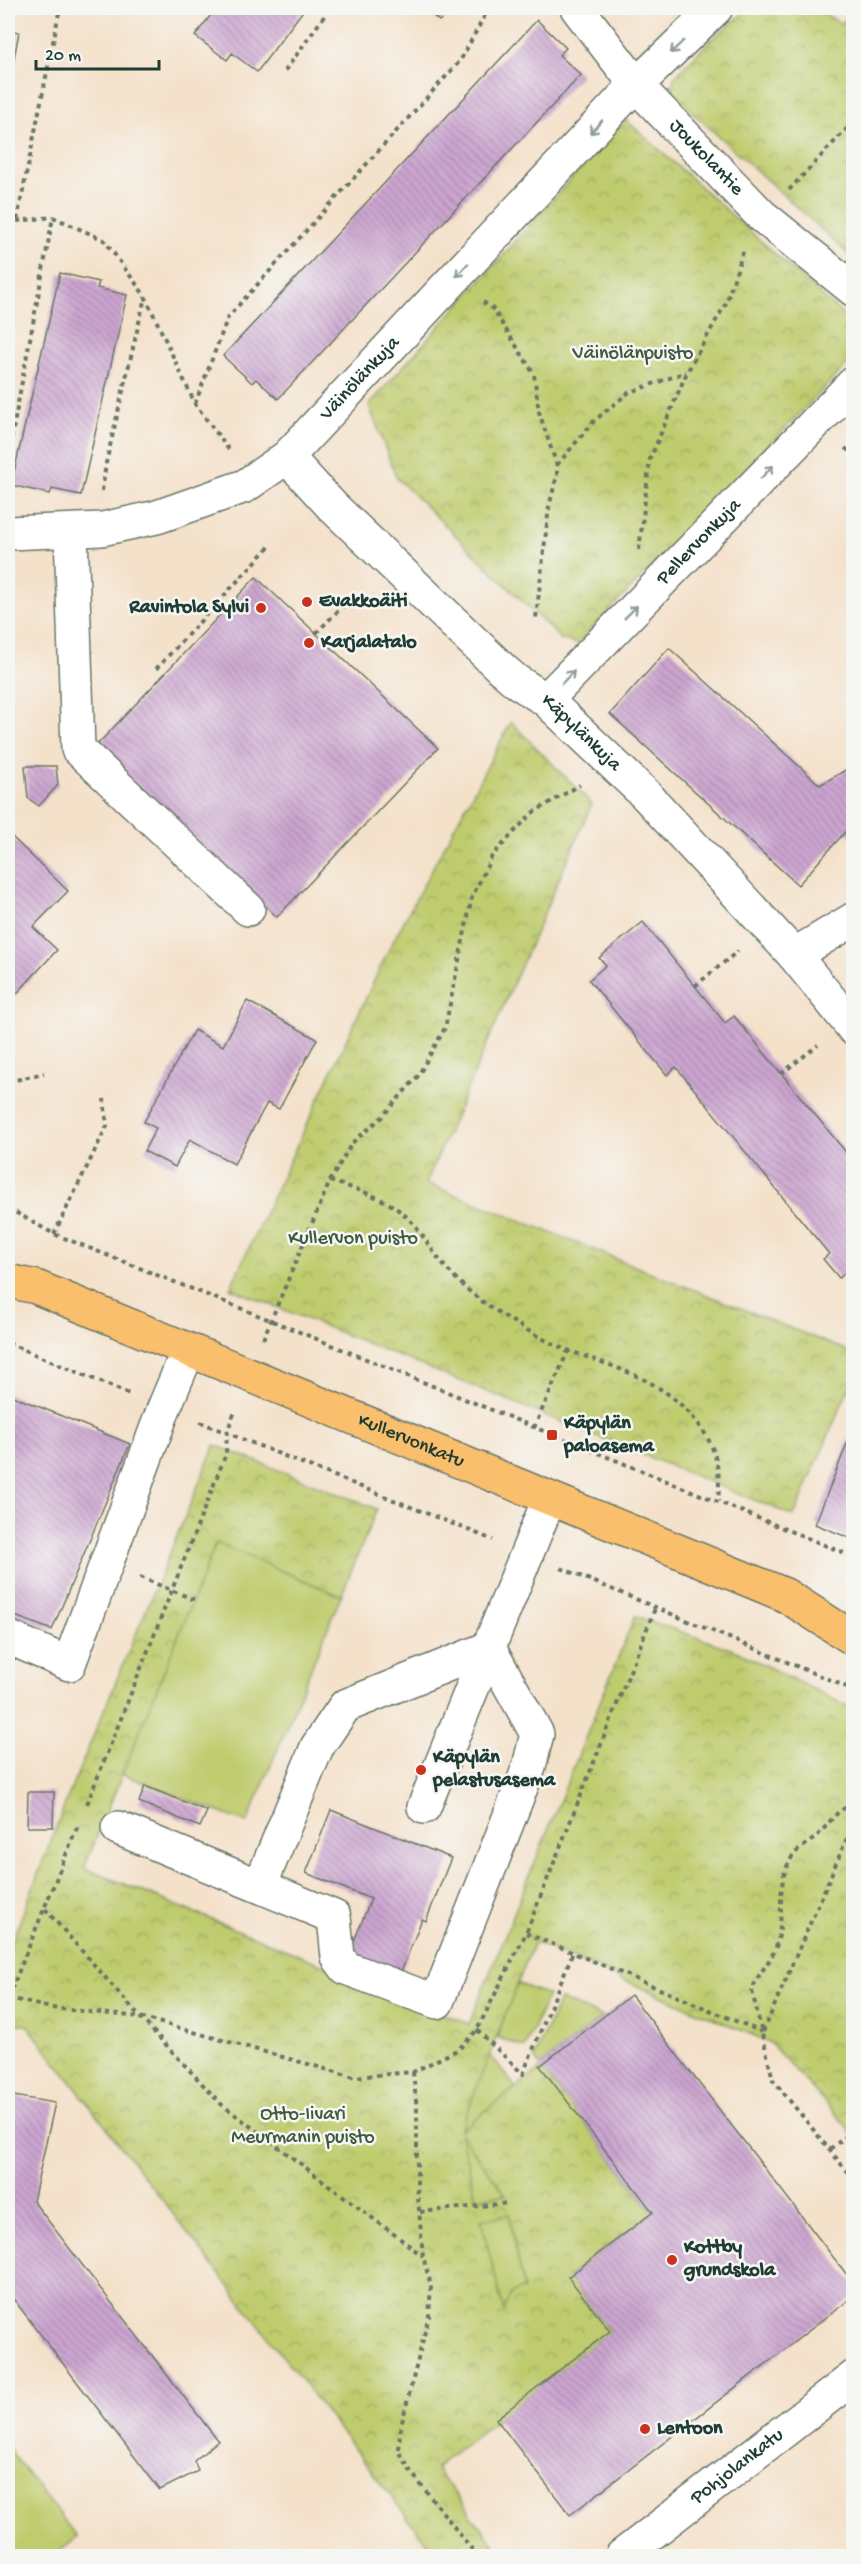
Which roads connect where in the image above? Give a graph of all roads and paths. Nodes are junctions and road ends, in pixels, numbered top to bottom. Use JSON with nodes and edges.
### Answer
{"nodes":[{"id":1,"x":60,"y":8,"type":"edge"},
{"id":2,"x":330,"y":8,"type":"edge"},
{"id":3,"x":489,"y":8,"type":"edge"},
{"id":4,"x":577,"y":8,"type":"edge"},
{"id":5,"x":716,"y":8,"type":"edge"},
{"id":6,"x":285,"y":71,"type":"dead end"},
{"id":7,"x":637,"y":86,"type":"junction"},
{"id":8,"x":854,"y":121,"type":"edge"},
{"id":9,"x":784,"y":195,"type":"dead end"},
{"id":10,"x":53,"y":217,"type":"junction"},
{"id":11,"x":17,"y":220,"type":"junction"},
{"id":12,"x":8,"y":222,"type":"edge"},
{"id":13,"x":746,"y":245,"type":"dead end"},
{"id":14,"x":454,"y":279,"type":"junction"},
{"id":15,"x":854,"y":290,"type":"edge"},
{"id":16,"x":145,"y":296,"type":"junction"},
{"id":17,"x":687,"y":372,"type":"junction"},
{"id":18,"x":854,"y":383,"type":"edge"},
{"id":19,"x":195,"y":404,"type":"junction"},
{"id":20,"x":844,"y":448,"type":"dead end"},
{"id":21,"x":854,"y":455,"type":"edge"},
{"id":22,"x":8,"y":456,"type":"edge"},
{"id":23,"x":286,"y":457,"type":"junction"},
{"id":24,"x":557,"y":466,"type":"junction"},
{"id":25,"x":245,"y":486,"type":"junction"},
{"id":26,"x":86,"y":530,"type":"junction"},
{"id":27,"x":8,"y":533,"type":"edge"},
{"id":28,"x":271,"y":545,"type":"dead end"},
{"id":29,"x":344,"y":605,"type":"dead end"},
{"id":30,"x":638,"y":605,"type":"junction"},
{"id":31,"x":536,"y":618,"type":"dead end"},
{"id":32,"x":316,"y":633,"type":"dead end"},
{"id":33,"x":156,"y":669,"type":"dead end"},
{"id":34,"x":546,"y":700,"type":"junction"},
{"id":35,"x":609,"y":758,"type":"junction"},
{"id":36,"x":248,"y":909,"type":"dead end"},
{"id":37,"x":854,"y":919,"type":"edge"},
{"id":38,"x":794,"y":955,"type":"junction"},
{"id":39,"x":854,"y":1029,"type":"edge"},
{"id":40,"x":821,"y":1043,"type":"dead end"},
{"id":41,"x":44,"y":1073,"type":"dead end"},
{"id":42,"x":781,"y":1074,"type":"dead end"},
{"id":43,"x":8,"y":1082,"type":"edge"},
{"id":44,"x":104,"y":1099,"type":"dead end"},
{"id":45,"x":330,"y":1181,"type":"junction"},
{"id":46,"x":8,"y":1208,"type":"edge"},
{"id":47,"x":54,"y":1234,"type":"junction"},
{"id":48,"x":8,"y":1267,"type":"edge"},
{"id":49,"x":22,"y":1284,"type":"edge"},
{"id":50,"x":270,"y":1320,"type":"junction"},
{"id":51,"x":8,"y":1343,"type":"edge"},
{"id":52,"x":188,"y":1351,"type":"junction"},
{"id":53,"x":568,"y":1351,"type":"junction"},
{"id":54,"x":164,"y":1408,"type":"junction"},
{"id":55,"x":534,"y":1428,"type":"junction"},
{"id":56,"x":227,"y":1432,"type":"junction"},
{"id":57,"x":549,"y":1498,"type":"junction"},
{"id":58,"x":718,"y":1500,"type":"junction"},
{"id":59,"x":527,"y":1554,"type":"junction"},
{"id":60,"x":854,"y":1557,"type":"edge"},
{"id":61,"x":107,"y":1563,"type":"junction"},
{"id":62,"x":172,"y":1590,"type":"junction"},
{"id":63,"x":785,"y":1595,"type":"junction"},
{"id":64,"x":197,"y":1601,"type":"dead end"},
{"id":65,"x":854,"y":1610,"type":"edge"},
{"id":66,"x":8,"y":1637,"type":"edge"},
{"id":67,"x":854,"y":1638,"type":"edge"},
{"id":68,"x":489,"y":1648,"type":"junction"},
{"id":69,"x":854,"y":1690,"type":"edge"},
{"id":70,"x":854,"y":1804,"type":"edge"},
{"id":71,"x":424,"y":1807,"type":"dead end"},
{"id":72,"x":84,"y":1810,"type":"dead end"},
{"id":73,"x":80,"y":1821,"type":"dead end"},
{"id":74,"x":854,"y":1822,"type":"edge"},
{"id":75,"x":118,"y":1828,"type":"dead end"},
{"id":76,"x":260,"y":1886,"type":"junction"},
{"id":77,"x":45,"y":1909,"type":"junction"},
{"id":78,"x":526,"y":1933,"type":"dead end"},
{"id":79,"x":573,"y":1952,"type":"junction"},
{"id":80,"x":8,"y":1998,"type":"edge"},
{"id":81,"x":140,"y":2017,"type":"junction"},
{"id":82,"x":477,"y":2030,"type":"dead end"},
{"id":83,"x":763,"y":2032,"type":"junction"},
{"id":84,"x":413,"y":2072,"type":"dead end"},
{"id":85,"x":854,"y":2130,"type":"edge"},
{"id":86,"x":830,"y":2149,"type":"junction"},
{"id":87,"x":854,"y":2180,"type":"edge"},
{"id":88,"x":509,"y":2204,"type":"dead end"},
{"id":89,"x":420,"y":2212,"type":"junction"},
{"id":90,"x":423,"y":2257,"type":"junction"},
{"id":91,"x":854,"y":2377,"type":"edge"},
{"id":92,"x":477,"y":2556,"type":"edge"},
{"id":93,"x":622,"y":2556,"type":"edge"}],
"edges":[{"from":1,"to":11,"type":"path"},
{"from":2,"to":6,"type":"path"},
{"from":3,"to":19,"type":"path"},
{"from":4,"to":7,"type":"street","name":"Joukolantie"},
{"from":5,"to":7,"type":"street","name":"Väinölänkuja","one_way":true},
{"from":7,"to":14,"type":"street","name":"Väinölänkuja","one_way":true},
{"from":7,"to":15,"type":"street","name":"Joukolantie"},
{"from":8,"to":9,"type":"path"},
{"from":10,"to":11,"type":"path"},
{"from":10,"to":16,"type":"path"},
{"from":10,"to":22,"type":"path"},
{"from":11,"to":12,"type":"path"},
{"from":13,"to":17,"type":"path"},
{"from":14,"to":23,"type":"street","name":"Väinölänkuja"},
{"from":14,"to":24,"type":"path"},
{"from":16,"to":19,"type":"path"},
{"from":16,"to":26,"type":"path"},
{"from":17,"to":24,"type":"path"},
{"from":17,"to":30,"type":"path"},
{"from":30,"to":18,"type":"street","name":"Pellervonkuja","one_way":true},
{"from":19,"to":25,"type":"path"},
{"from":20,"to":21,"type":"path"},
{"from":23,"to":25,"type":"street","name":"Väinölänkuja"},
{"from":23,"to":34,"type":"street","name":"Käpylänkuja"},
{"from":24,"to":31,"type":"path"},
{"from":25,"to":26,"type":"street","name":"Väinölänkuja"},
{"from":26,"to":27,"type":"street","name":"Väinölänkuja"},
{"from":26,"to":36,"type":"street"},
{"from":28,"to":33,"type":"path"},
{"from":29,"to":32,"type":"path"},
{"from":34,"to":30,"type":"street","name":"Pellervonkuja","one_way":true},
{"from":34,"to":35,"type":"street","name":"Käpylänkuja"},
{"from":35,"to":38,"type":"street","name":"Käpylänkuja"},
{"from":35,"to":45,"type":"path"},
{"from":37,"to":38,"type":"street"},
{"from":38,"to":39,"type":"street","name":"Käpylänkuja"},
{"from":40,"to":42,"type":"path"},
{"from":41,"to":43,"type":"path"},
{"from":44,"to":47,"type":"path"},
{"from":45,"to":50,"type":"path"},
{"from":45,"to":53,"type":"path"},
{"from":46,"to":47,"type":"path"},
{"from":47,"to":50,"type":"path"},
{"from":48,"to":49,"type":"main road","name":"Kullervonkatu"},
{"from":49,"to":52,"type":"main road","name":"Kullervonkatu"},
{"from":50,"to":55,"type":"path"},
{"from":51,"to":54,"type":"path"},
{"from":52,"to":54,"type":"street"},
{"from":52,"to":57,"type":"main road","name":"Kullervonkatu"},
{"from":53,"to":55,"type":"path"},
{"from":53,"to":58,"type":"path"},
{"from":54,"to":56,"type":"path"},
{"from":54,"to":61,"type":"street"},
{"from":55,"to":58,"type":"path"},
{"from":56,"to":59,"type":"path"},
{"from":56,"to":62,"type":"path"},
{"from":57,"to":59,"type":"street"},
{"from":57,"to":63,"type":"main road","name":"Kullervonkatu"},
{"from":58,"to":60,"type":"path"},
{"from":59,"to":68,"type":"street"},
{"from":59,"to":69,"type":"path"},
{"from":61,"to":62,"type":"path"},
{"from":61,"to":66,"type":"street"},
{"from":62,"to":64,"type":"path"},
{"from":62,"to":72,"type":"path"},
{"from":63,"to":65,"type":"main road","name":"Kullervonkatu"},
{"from":63,"to":67,"type":"main road","name":"Kullervonkatu"},
{"from":68,"to":71,"type":"street"},
{"from":68,"to":76,"type":"street"},
{"from":68,"to":76,"type":"street"},
{"from":70,"to":83,"type":"path"},
{"from":73,"to":77,"type":"path"},
{"from":74,"to":83,"type":"path"},
{"from":75,"to":76,"type":"street"},
{"from":77,"to":80,"type":"path"},
{"from":77,"to":81,"type":"path"},
{"from":78,"to":79,"type":"path"},
{"from":79,"to":82,"type":"path"},
{"from":79,"to":83,"type":"path"},
{"from":80,"to":81,"type":"path"},
{"from":81,"to":90,"type":"path"},
{"from":83,"to":86,"type":"path"},
{"from":84,"to":89,"type":"path"},
{"from":85,"to":86,"type":"path"},
{"from":86,"to":87,"type":"path"},
{"from":88,"to":89,"type":"path"},
{"from":89,"to":90,"type":"path"},
{"from":90,"to":92,"type":"path"},
{"from":91,"to":93,"type":"street","name":"Pohjolankatu"}]}
